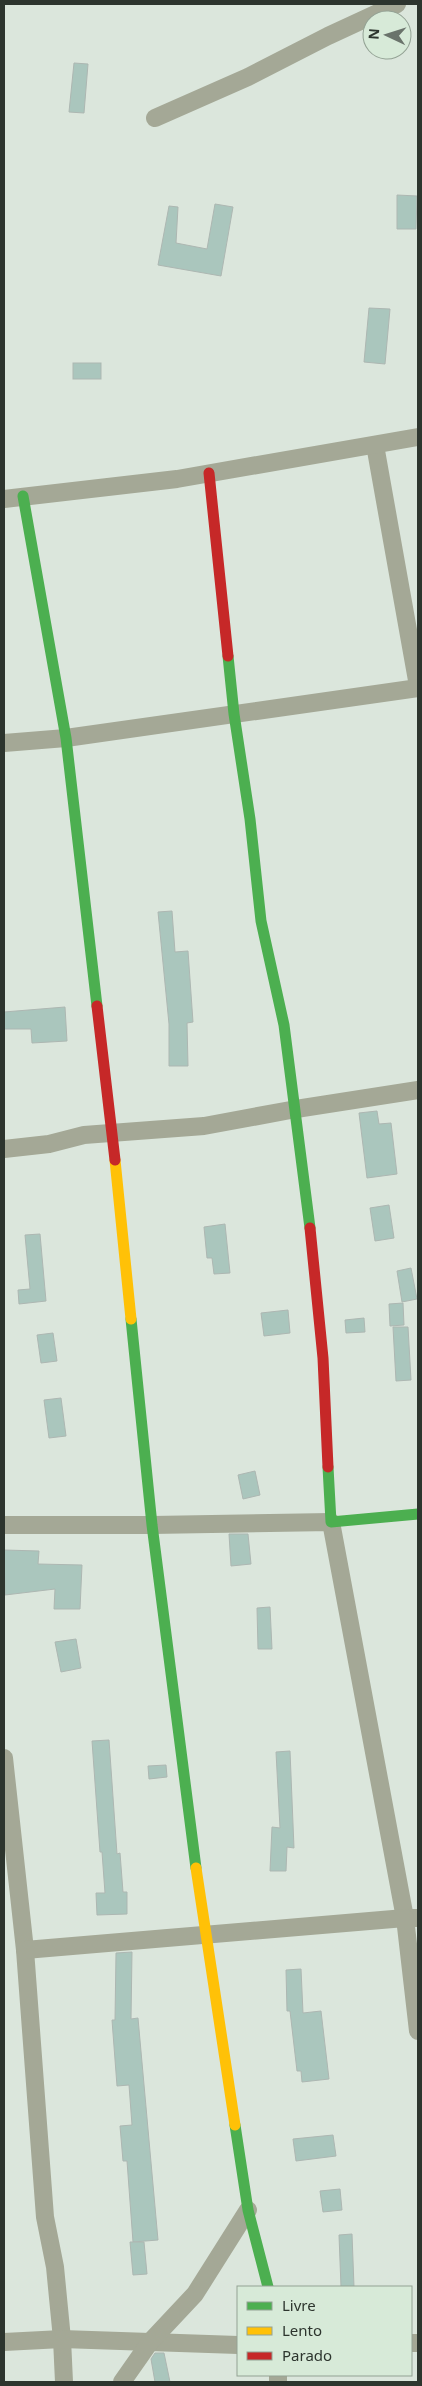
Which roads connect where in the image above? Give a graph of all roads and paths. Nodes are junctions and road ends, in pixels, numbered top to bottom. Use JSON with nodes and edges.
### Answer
{"nodes":[{"id":1,"x":397,"y":4,"type":"edge"},
{"id":2,"x":155,"y":118,"type":"dead end"},
{"id":3,"x":418,"y":437,"type":"edge"},
{"id":4,"x":375,"y":446,"type":"junction"},
{"id":5,"x":209,"y":473,"type":"junction"},
{"id":6,"x":23,"y":496,"type":"junction"},
{"id":7,"x":4,"y":499,"type":"edge"},
{"id":8,"x":418,"y":687,"type":"edge"},
{"id":9,"x":234,"y":714,"type":"junction"},
{"id":10,"x":66,"y":738,"type":"junction"},
{"id":11,"x":4,"y":743,"type":"edge"},
{"id":12,"x":418,"y":1090,"type":"edge"},
{"id":13,"x":296,"y":1109,"type":"junction"},
{"id":14,"x":112,"y":1132,"type":"junction"},
{"id":15,"x":4,"y":1150,"type":"edge"},
{"id":16,"x":418,"y":1514,"type":"edge"},
{"id":17,"x":330,"y":1522,"type":"junction"},
{"id":18,"x":4,"y":1525,"type":"edge"},
{"id":19,"x":152,"y":1526,"type":"junction"},
{"id":20,"x":4,"y":1758,"type":"edge"},
{"id":21,"x":412,"y":1918,"type":"edge"},
{"id":22,"x":205,"y":1934,"type":"junction"},
{"id":23,"x":25,"y":1950,"type":"junction"},
{"id":24,"x":418,"y":2030,"type":"edge"},
{"id":25,"x":248,"y":2210,"type":"junction"},
{"id":26,"x":268,"y":2286,"type":"edge"},
{"id":27,"x":62,"y":2339,"type":"junction"},
{"id":28,"x":4,"y":2342,"type":"edge"},
{"id":29,"x":150,"y":2342,"type":"junction"},
{"id":30,"x":237,"y":2345,"type":"edge"},
{"id":31,"x":64,"y":2382,"type":"edge"},
{"id":32,"x":122,"y":2382,"type":"edge"}],
"edges":[{"from":1,"to":2,"type":"street"},
{"from":3,"to":4,"type":"street"},
{"from":4,"to":5,"type":"street"},
{"from":4,"to":8,"type":"street"},
{"from":5,"to":6,"type":"street"},
{"from":5,"to":9,"type":"street"},
{"from":6,"to":7,"type":"street"},
{"from":6,"to":10,"type":"street"},
{"from":8,"to":9,"type":"street"},
{"from":9,"to":10,"type":"street"},
{"from":9,"to":13,"type":"street"},
{"from":10,"to":11,"type":"street"},
{"from":10,"to":14,"type":"street"},
{"from":12,"to":13,"type":"street"},
{"from":13,"to":14,"type":"street"},
{"from":13,"to":17,"type":"street"},
{"from":14,"to":15,"type":"street"},
{"from":14,"to":19,"type":"street"},
{"from":16,"to":17,"type":"street"},
{"from":17,"to":19,"type":"street"},
{"from":17,"to":21,"type":"street"},
{"from":18,"to":19,"type":"street"},
{"from":19,"to":22,"type":"street"},
{"from":20,"to":23,"type":"street"},
{"from":21,"to":22,"type":"street"},
{"from":21,"to":24,"type":"street"},
{"from":22,"to":23,"type":"street"},
{"from":22,"to":25,"type":"street"},
{"from":23,"to":27,"type":"street"},
{"from":25,"to":26,"type":"street"},
{"from":25,"to":29,"type":"street"},
{"from":27,"to":28,"type":"street"},
{"from":27,"to":29,"type":"street"},
{"from":27,"to":31,"type":"street"},
{"from":29,"to":30,"type":"street"},
{"from":29,"to":32,"type":"street"}]}
